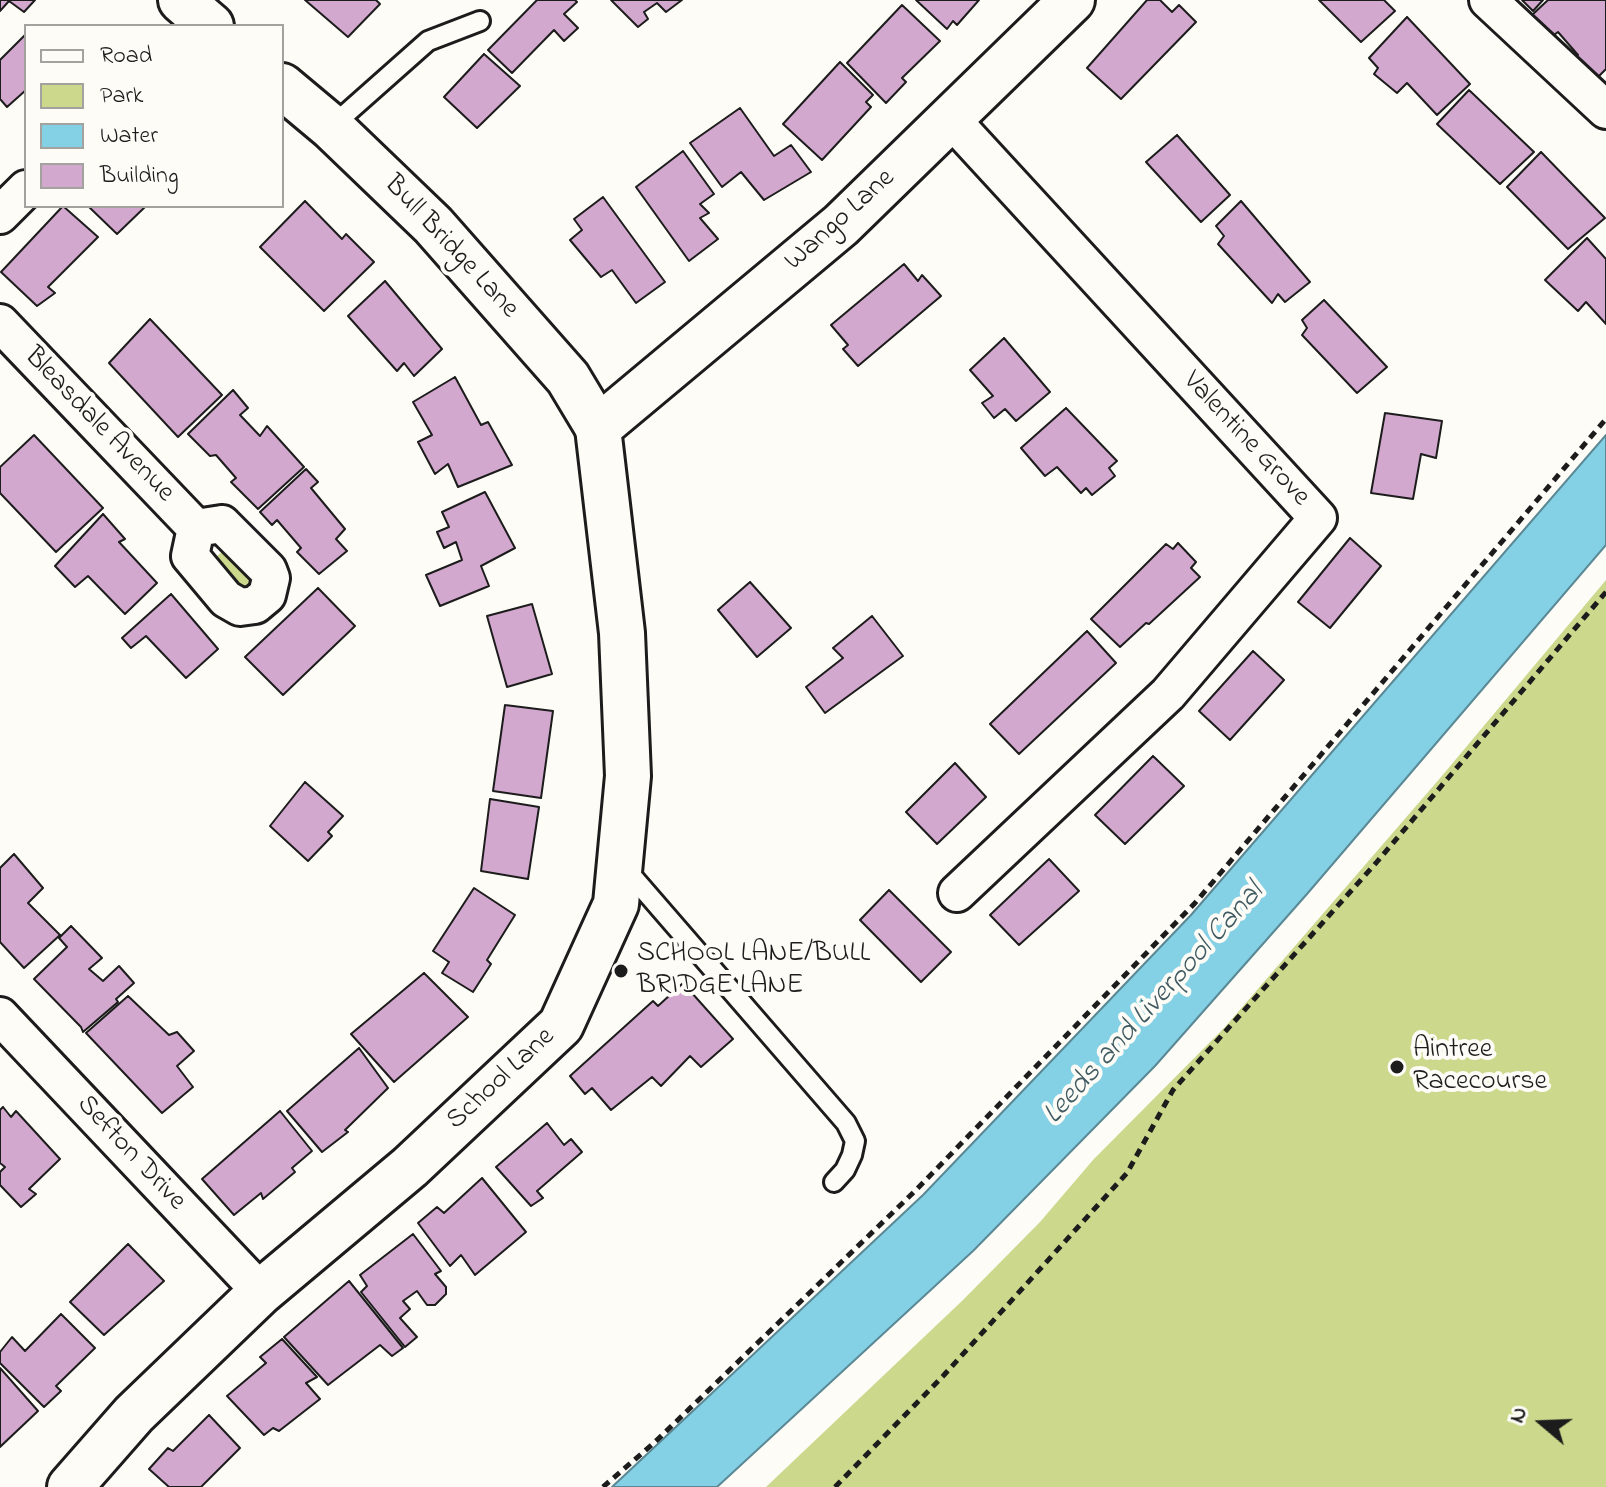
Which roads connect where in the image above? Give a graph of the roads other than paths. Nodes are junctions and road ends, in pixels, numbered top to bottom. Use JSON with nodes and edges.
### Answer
{"nodes":[{"id":1,"x":1072,"y":0,"type":"edge"},
{"id":2,"x":1488,"y":0,"type":"edge"},
{"id":3,"x":480,"y":21,"type":"dead end"},
{"id":4,"x":284,"y":88,"type":"edge"},
{"id":5,"x":1606,"y":110,"type":"edge"},
{"id":6,"x":951,"y":119,"type":"junction"},
{"id":7,"x":331,"y":127,"type":"junction"},
{"id":8,"x":24,"y":191,"type":"edge"},
{"id":9,"x":0,"y":215,"type":"edge"},
{"id":10,"x":0,"y":323,"type":"edge"},
{"id":11,"x":598,"y":428,"type":"junction"},
{"id":12,"x":196,"y":528,"type":"dead end"},
{"id":13,"x":620,"y":861,"type":"junction"},
{"id":14,"x":957,"y":893,"type":"dead end"},
{"id":15,"x":0,"y":1016,"type":"edge"},
{"id":16,"x":834,"y":1182,"type":"dead end"},
{"id":17,"x":261,"y":1292,"type":"junction"},
{"id":18,"x":70,"y":1487,"type":"edge"}],
"edges":[{"from":1,"to":6,"type":"main road","name":"Wango Lane"},
{"from":2,"to":5,"type":"street"},
{"from":3,"to":7,"type":"lane"},
{"from":4,"to":7,"type":"main road","name":"Bull Bridge Lane"},
{"from":6,"to":11,"type":"main road","name":"Wango Lane"},
{"from":6,"to":14,"type":"street","name":"Valentine Grove"},
{"from":7,"to":11,"type":"main road","name":"Bull Bridge Lane"},
{"from":8,"to":9,"type":"street"},
{"from":10,"to":12,"type":"street","name":"Bleasdale Avenue"},
{"from":11,"to":13,"type":"main road","name":"School Lane"},
{"from":13,"to":16,"type":"lane"},
{"from":13,"to":17,"type":"main road","name":"School Lane"},
{"from":15,"to":17,"type":"street","name":"Sefton Drive"},
{"from":17,"to":18,"type":"main road","name":"School Lane"}]}
